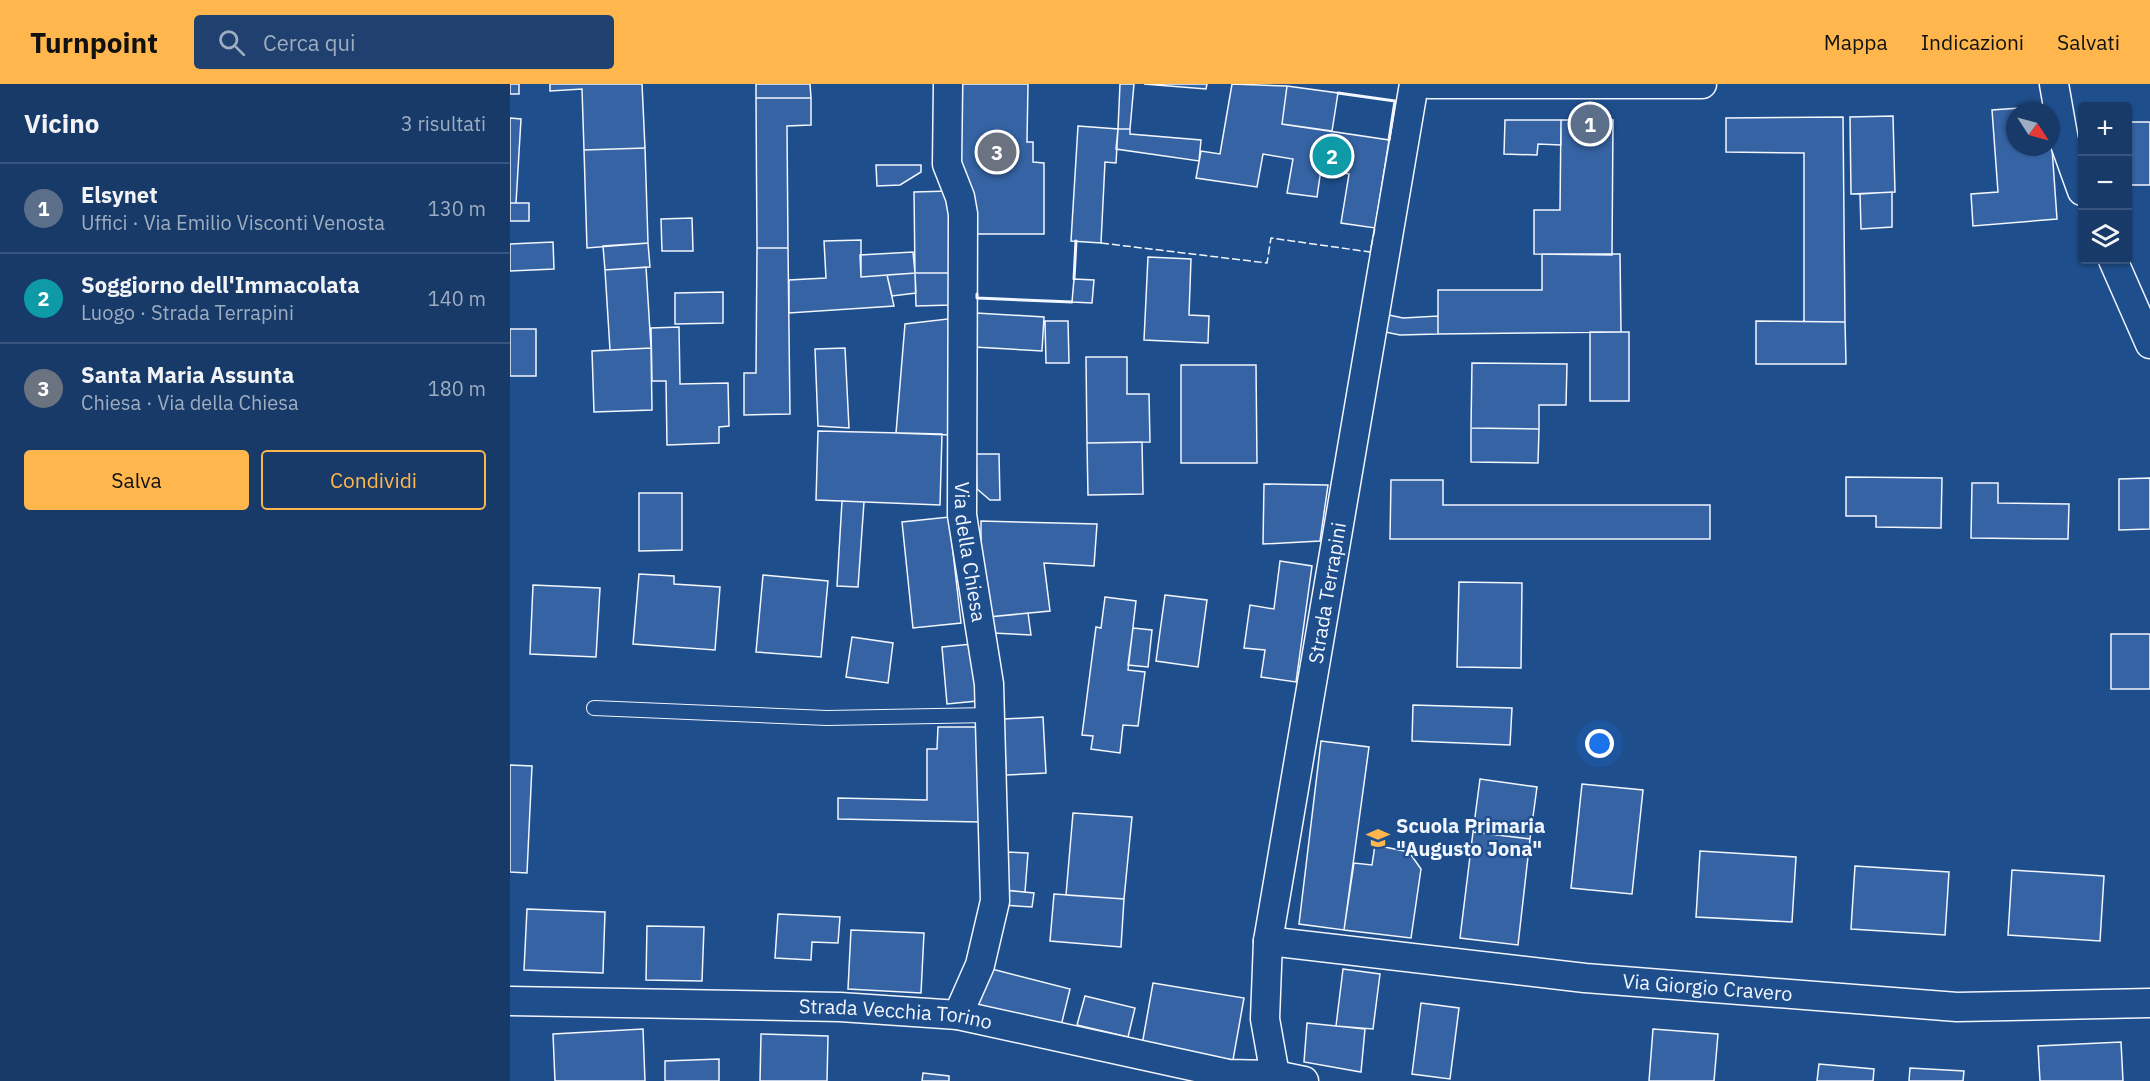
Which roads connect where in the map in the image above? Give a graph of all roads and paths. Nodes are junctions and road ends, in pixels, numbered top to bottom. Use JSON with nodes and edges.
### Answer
{"nodes":[{"id":1,"x":948,"y":84,"type":"edge"},
{"id":2,"x":1414,"y":84,"type":"edge"},
{"id":3,"x":1429,"y":84,"type":"edge"},
{"id":4,"x":1702,"y":84,"type":"edge"},
{"id":5,"x":2054,"y":84,"type":"edge"},
{"id":6,"x":2078,"y":180,"type":"edge"},
{"id":7,"x":2115,"y":264,"type":"edge"},
{"id":8,"x":2150,"y":344,"type":"edge"},
{"id":9,"x":594,"y":708,"type":"dead end"},
{"id":10,"x":990,"y":715,"type":"junction"},
{"id":11,"x":1268,"y":941,"type":"junction"},
{"id":12,"x":510,"y":1001,"type":"edge"},
{"id":13,"x":2150,"y":1003,"type":"edge"},
{"id":14,"x":958,"y":1014,"type":"junction"},
{"id":15,"x":1275,"y":1075,"type":"junction"},
{"id":16,"x":1304,"y":1081,"type":"edge"}],
"edges":[{"from":1,"to":10,"type":"street","name":"Via della Chiesa"},
{"from":2,"to":11,"type":"street","name":"Strada Terrapini"},
{"from":3,"to":4,"type":"street"},
{"from":5,"to":6,"type":"street"},
{"from":7,"to":8,"type":"street"},
{"from":9,"to":10,"type":"lane"},
{"from":10,"to":14,"type":"street","name":"Via della Chiesa"},
{"from":11,"to":13,"type":"street","name":"Via Giorgio Cravero"},
{"from":11,"to":15,"type":"street","name":"Strada Terrapini"},
{"from":12,"to":14,"type":"street","name":"Strada Vecchia Torino"},
{"from":14,"to":15,"type":"street","name":"Strada Vecchia Torino"},
{"from":15,"to":16,"type":"street"}]}
